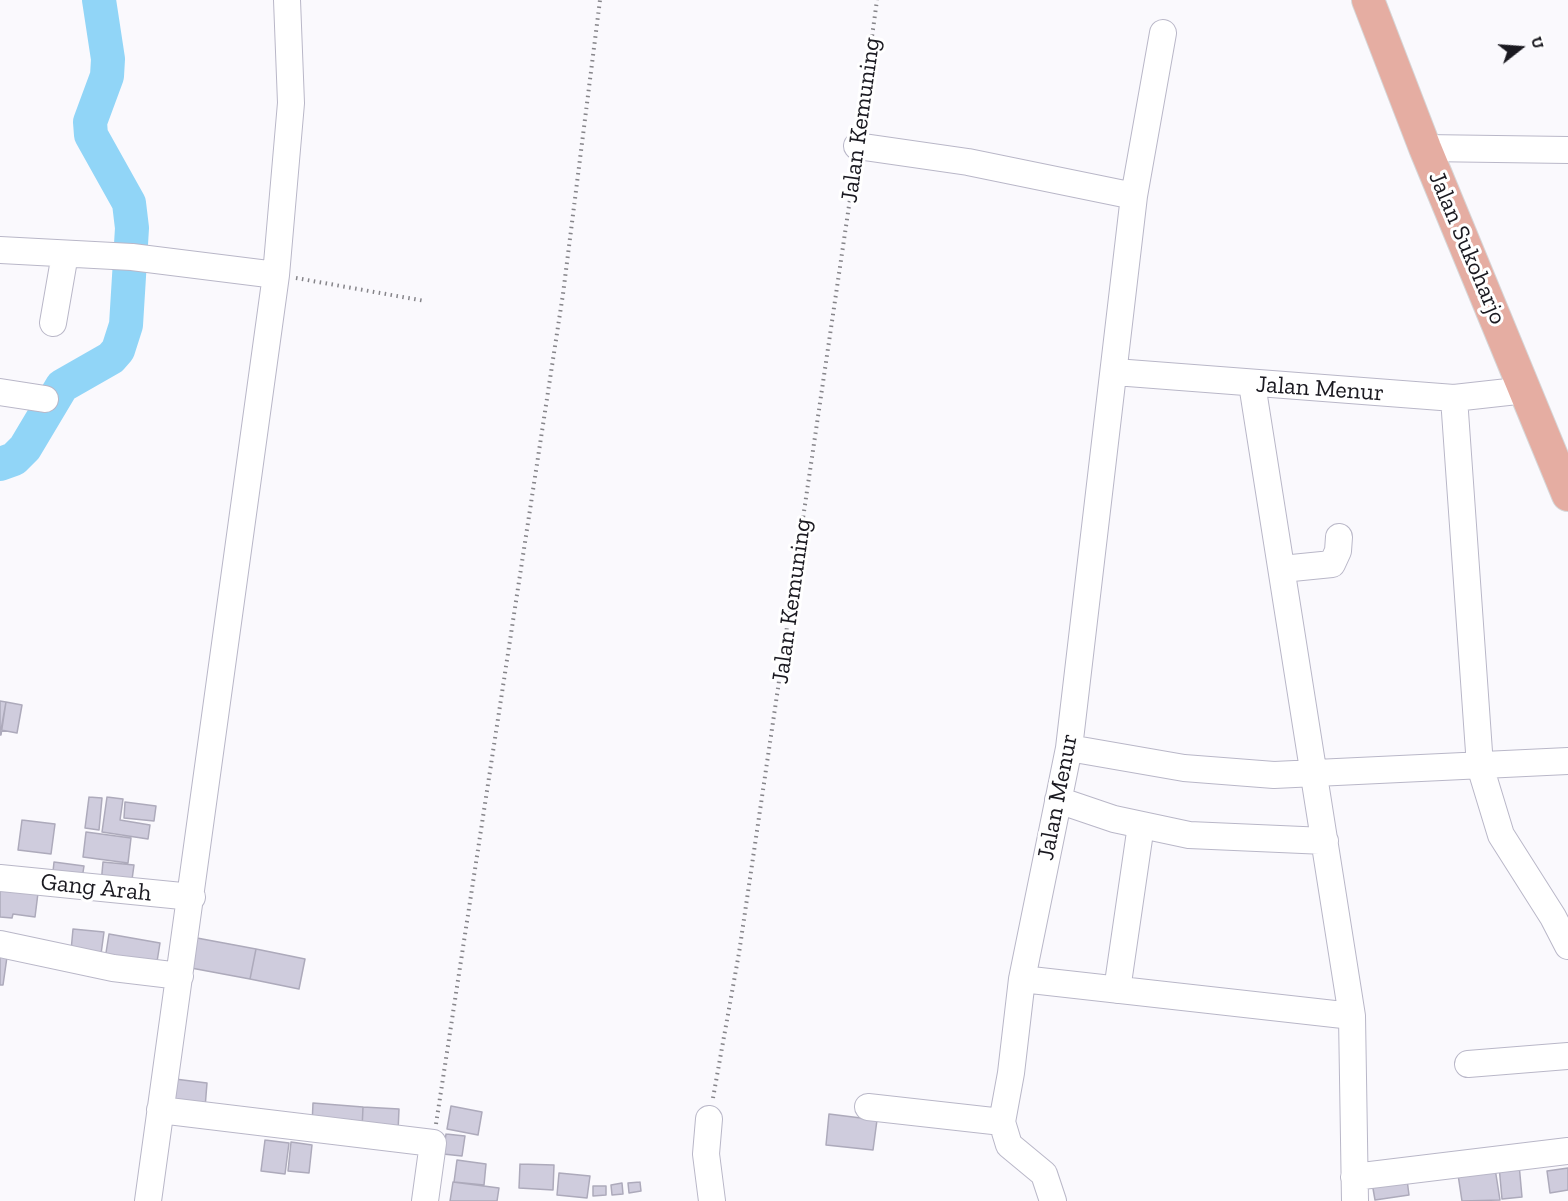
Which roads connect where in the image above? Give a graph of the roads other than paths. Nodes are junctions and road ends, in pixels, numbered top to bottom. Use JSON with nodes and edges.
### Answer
{"nodes":[{"id":1,"x":287,"y":0,"type":"edge"},
{"id":2,"x":1368,"y":0,"type":"edge"},
{"id":3,"x":1163,"y":33,"type":"dead end"},
{"id":4,"x":857,"y":146,"type":"road end"},
{"id":5,"x":1425,"y":148,"type":"junction"},
{"id":6,"x":1568,"y":150,"type":"edge"},
{"id":7,"x":1134,"y":196,"type":"junction"},
{"id":8,"x":0,"y":250,"type":"edge"},
{"id":9,"x":65,"y":254,"type":"junction"},
{"id":10,"x":276,"y":275,"type":"junction"},
{"id":11,"x":53,"y":323,"type":"dead end"},
{"id":12,"x":1115,"y":372,"type":"junction"},
{"id":13,"x":1252,"y":384,"type":"junction"},
{"id":14,"x":1526,"y":390,"type":"junction"},
{"id":15,"x":0,"y":392,"type":"edge"},
{"id":16,"x":1454,"y":398,"type":"junction"},
{"id":17,"x":45,"y":399,"type":"dead end"},
{"id":18,"x":1568,"y":495,"type":"edge"},
{"id":19,"x":1339,"y":537,"type":"dead end"},
{"id":20,"x":1282,"y":569,"type":"junction"},
{"id":21,"x":1070,"y":748,"type":"junction"},
{"id":22,"x":1568,"y":761,"type":"edge"},
{"id":23,"x":1480,"y":766,"type":"junction"},
{"id":24,"x":1314,"y":774,"type":"junction"},
{"id":25,"x":1058,"y":800,"type":"junction"},
{"id":26,"x":1141,"y":825,"type":"junction"},
{"id":27,"x":1325,"y":841,"type":"junction"},
{"id":28,"x":0,"y":878,"type":"edge"},
{"id":29,"x":192,"y":897,"type":"junction"},
{"id":30,"x":0,"y":944,"type":"edge"},
{"id":31,"x":1568,"y":946,"type":"edge"},
{"id":32,"x":180,"y":976,"type":"junction"},
{"id":33,"x":1022,"y":979,"type":"junction"},
{"id":34,"x":1117,"y":990,"type":"junction"},
{"id":35,"x":1352,"y":1016,"type":"junction"},
{"id":36,"x":1568,"y":1056,"type":"edge"},
{"id":37,"x":1468,"y":1064,"type":"dead end"},
{"id":38,"x":868,"y":1107,"type":"dead end"},
{"id":39,"x":160,"y":1110,"type":"junction"},
{"id":40,"x":709,"y":1119,"type":"road end"},
{"id":41,"x":1002,"y":1122,"type":"junction"},
{"id":42,"x":1568,"y":1151,"type":"edge"},
{"id":43,"x":1354,"y":1189,"type":"edge"},
{"id":44,"x":148,"y":1201,"type":"edge"},
{"id":45,"x":425,"y":1201,"type":"edge"},
{"id":46,"x":712,"y":1201,"type":"edge"},
{"id":47,"x":1053,"y":1201,"type":"edge"}],
"edges":[{"from":1,"to":10,"type":"street"},
{"from":2,"to":5,"type":"main road","name":"Jalan Sukoharjo"},
{"from":3,"to":7,"type":"street","name":"Jalan Menur"},
{"from":4,"to":7,"type":"street"},
{"from":5,"to":6,"type":"street"},
{"from":5,"to":14,"type":"main road","name":"Jalan Sukoharjo"},
{"from":7,"to":12,"type":"street","name":"Jalan Menur"},
{"from":8,"to":9,"type":"street"},
{"from":9,"to":10,"type":"street"},
{"from":9,"to":11,"type":"street"},
{"from":10,"to":29,"type":"street"},
{"from":12,"to":13,"type":"street","name":"Jalan Menur"},
{"from":12,"to":21,"type":"street","name":"Jalan Menur"},
{"from":13,"to":16,"type":"street","name":"Jalan Menur"},
{"from":13,"to":20,"type":"street"},
{"from":14,"to":16,"type":"street","name":"Jalan Menur"},
{"from":14,"to":18,"type":"main road","name":"Jalan Sukoharjo"},
{"from":15,"to":17,"type":"street"},
{"from":16,"to":23,"type":"street"},
{"from":19,"to":20,"type":"street"},
{"from":20,"to":24,"type":"street"},
{"from":21,"to":24,"type":"street"},
{"from":21,"to":25,"type":"street","name":"Jalan Menur"},
{"from":22,"to":23,"type":"street"},
{"from":23,"to":24,"type":"street"},
{"from":23,"to":31,"type":"street"},
{"from":24,"to":27,"type":"street"},
{"from":25,"to":26,"type":"street"},
{"from":25,"to":33,"type":"street","name":"Jalan Menur"},
{"from":26,"to":27,"type":"street"},
{"from":26,"to":34,"type":"street"},
{"from":27,"to":35,"type":"street"},
{"from":28,"to":29,"type":"street","name":"Gang Arah"},
{"from":29,"to":32,"type":"street"},
{"from":30,"to":32,"type":"street"},
{"from":32,"to":39,"type":"street"},
{"from":33,"to":34,"type":"street"},
{"from":33,"to":41,"type":"street","name":"Jalan Menur"},
{"from":34,"to":35,"type":"street"},
{"from":35,"to":43,"type":"street"},
{"from":36,"to":37,"type":"street"},
{"from":38,"to":41,"type":"street"},
{"from":39,"to":44,"type":"street"},
{"from":39,"to":45,"type":"street"},
{"from":40,"to":46,"type":"street"},
{"from":41,"to":47,"type":"street"},
{"from":42,"to":43,"type":"street"}]}
